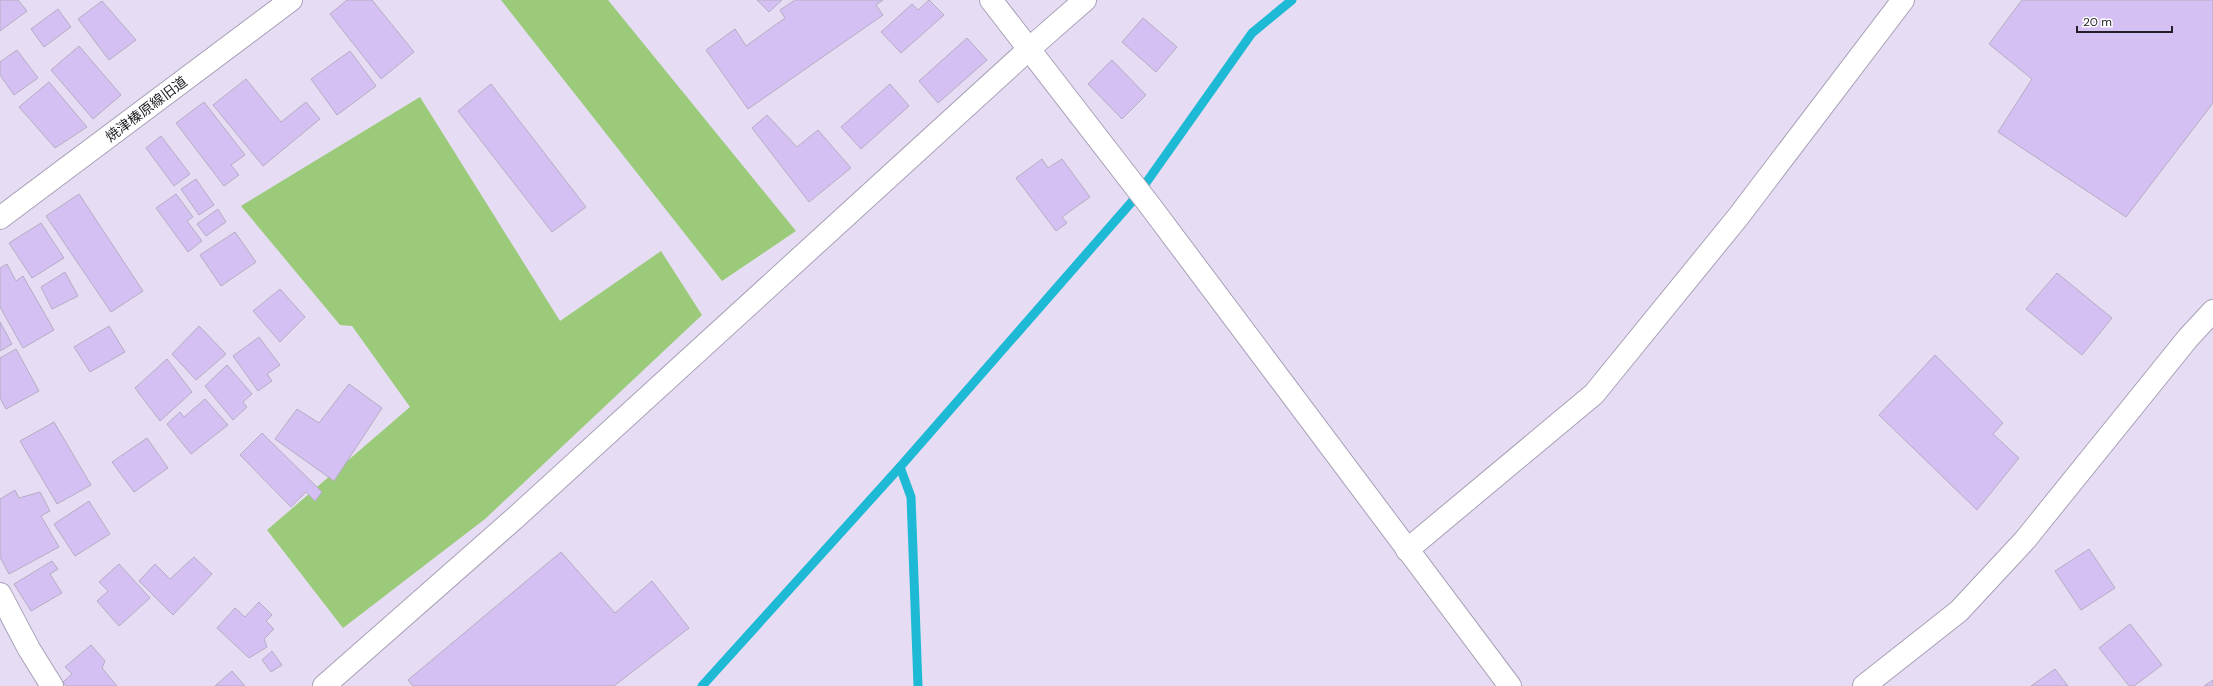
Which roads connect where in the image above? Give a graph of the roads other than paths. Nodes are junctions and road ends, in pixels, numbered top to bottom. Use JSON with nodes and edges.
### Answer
{"nodes":[{"id":1,"x":291,"y":0,"type":"edge"},
{"id":2,"x":992,"y":0,"type":"edge"},
{"id":3,"x":1085,"y":0,"type":"edge"},
{"id":4,"x":1903,"y":0,"type":"edge"},
{"id":5,"x":1029,"y":49,"type":"junction"},
{"id":6,"x":2,"y":213,"type":"edge"},
{"id":7,"x":2213,"y":311,"type":"edge"},
{"id":8,"x":1407,"y":550,"type":"junction"},
{"id":9,"x":0,"y":594,"type":"edge"},
{"id":10,"x":52,"y":686,"type":"edge"},
{"id":11,"x":324,"y":686,"type":"edge"},
{"id":12,"x":1510,"y":686,"type":"edge"},
{"id":13,"x":1864,"y":686,"type":"edge"}],
"edges":[{"from":1,"to":6,"type":"street","name":"焼津榛原線旧道"},
{"from":2,"to":5,"type":"street"},
{"from":3,"to":5,"type":"street"},
{"from":4,"to":8,"type":"street"},
{"from":5,"to":8,"type":"street"},
{"from":5,"to":11,"type":"street"},
{"from":7,"to":13,"type":"street"},
{"from":8,"to":12,"type":"street"},
{"from":9,"to":10,"type":"street"}]}
